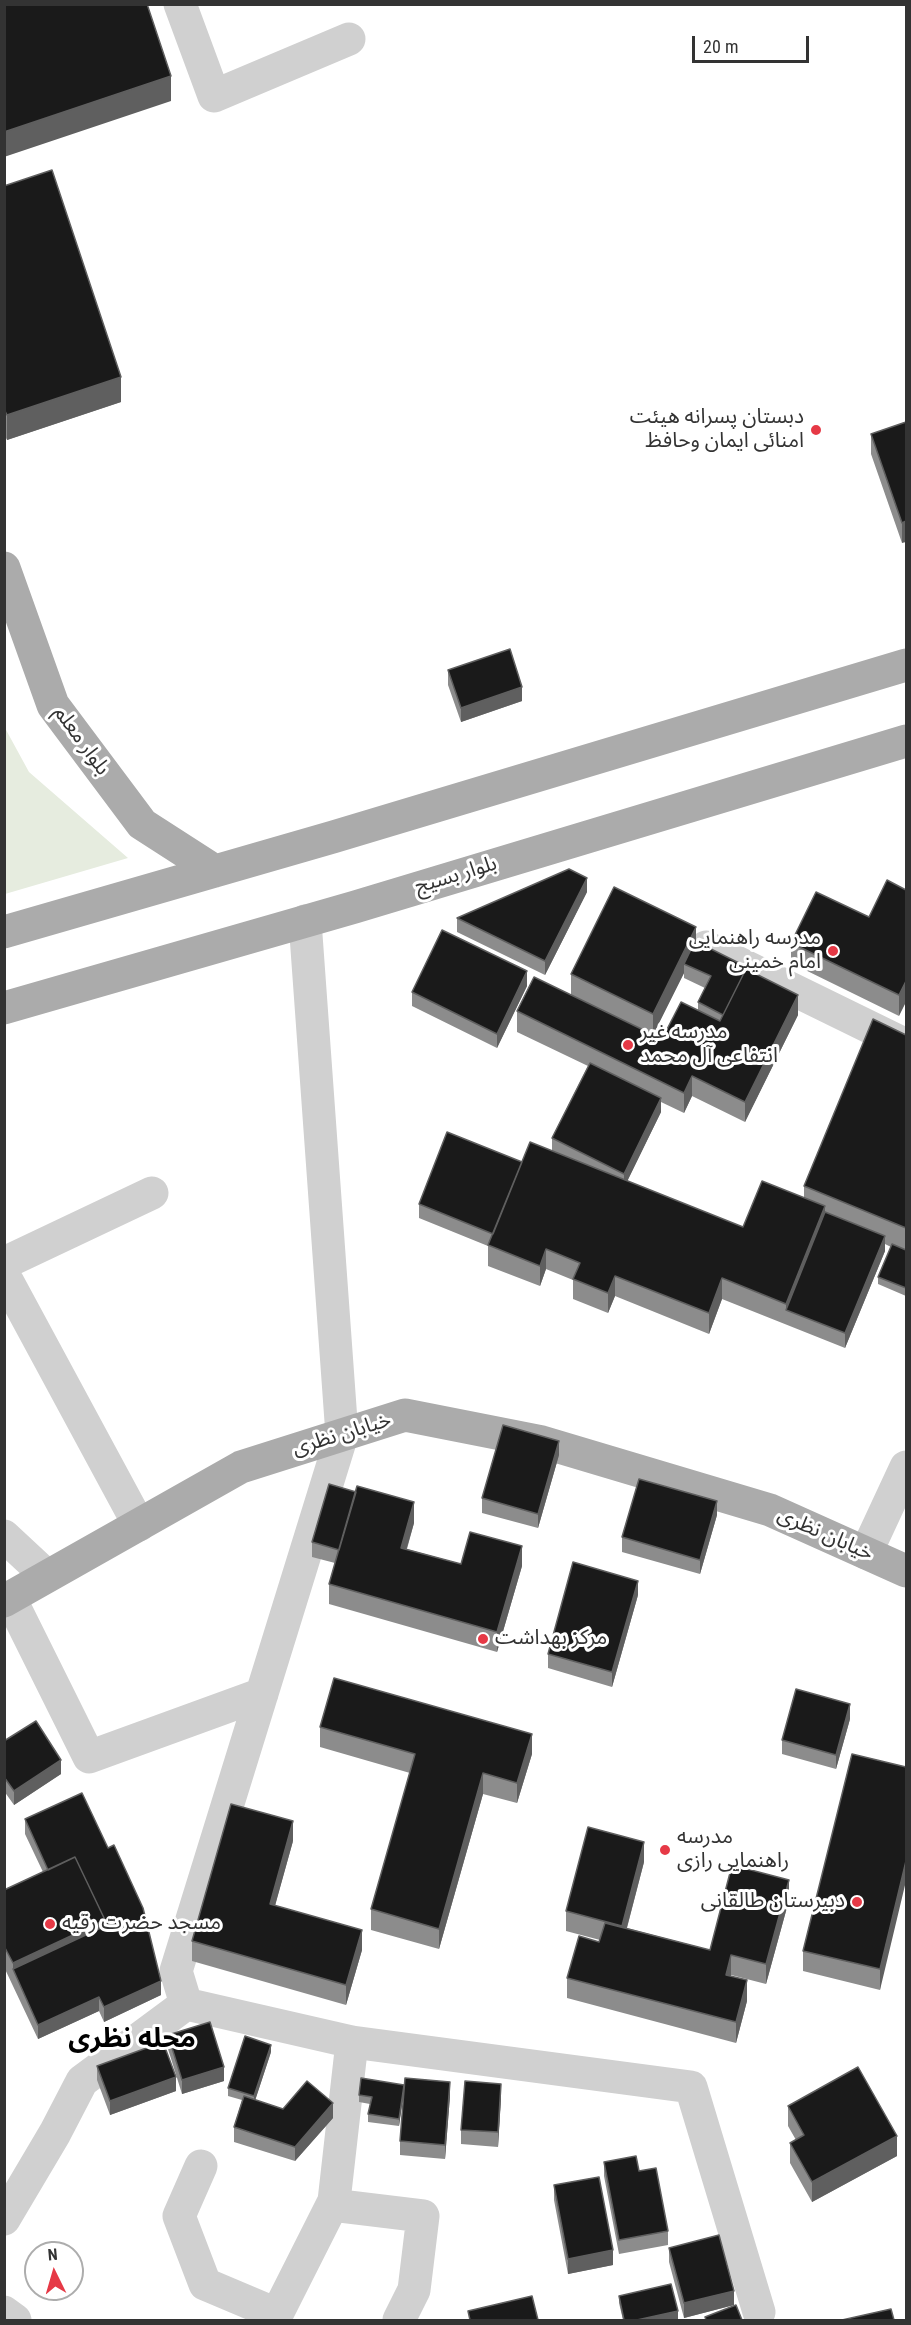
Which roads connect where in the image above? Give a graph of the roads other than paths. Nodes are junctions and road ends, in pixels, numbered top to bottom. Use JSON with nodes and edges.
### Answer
{"nodes":[{"id":1,"x":180,"y":4,"type":"edge"},
{"id":2,"x":349,"y":39,"type":"dead end"},
{"id":3,"x":4,"y":568,"type":"edge"},
{"id":4,"x":18,"y":647,"type":"edge"},
{"id":5,"x":906,"y":665,"type":"edge"},
{"id":6,"x":906,"y":741,"type":"edge"},
{"id":7,"x":215,"y":871,"type":"junction"},
{"id":8,"x":305,"y":921,"type":"junction"},
{"id":9,"x":4,"y":932,"type":"edge"},
{"id":10,"x":676,"y":932,"type":"edge"},
{"id":11,"x":4,"y":1008,"type":"edge"},
{"id":12,"x":906,"y":1045,"type":"edge"},
{"id":13,"x":152,"y":1193,"type":"dead end"},
{"id":14,"x":4,"y":1263,"type":"edge"},
{"id":15,"x":4,"y":1275,"type":"edge"},
{"id":16,"x":342,"y":1435,"type":"junction"},
{"id":17,"x":906,"y":1467,"type":"edge"},
{"id":18,"x":139,"y":1524,"type":"junction"},
{"id":19,"x":4,"y":1536,"type":"edge"},
{"id":20,"x":866,"y":1553,"type":"junction"},
{"id":21,"x":906,"y":1571,"type":"edge"},
{"id":22,"x":47,"y":1576,"type":"junction"},
{"id":23,"x":7,"y":1599,"type":"edge"},
{"id":24,"x":262,"y":1694,"type":"junction"},
{"id":25,"x":186,"y":2004,"type":"junction"},
{"id":26,"x":352,"y":2042,"type":"junction"},
{"id":27,"x":201,"y":2166,"type":"dead end"},
{"id":28,"x":332,"y":2205,"type":"junction"},
{"id":29,"x":4,"y":2219,"type":"edge"},
{"id":30,"x":4,"y":2312,"type":"edge"},
{"id":31,"x":759,"y":2313,"type":"dead end"},
{"id":32,"x":275,"y":2317,"type":"edge"},
{"id":33,"x":15,"y":2320,"type":"edge"},
{"id":34,"x":399,"y":2320,"type":"edge"}],
"edges":[{"from":1,"to":2,"type":"street"},
{"from":3,"to":4,"type":"main road","name":"بلوار معلم"},
{"from":4,"to":7,"type":"main road","name":"بلوار معلم"},
{"from":5,"to":7,"type":"main road"},
{"from":6,"to":8,"type":"main road","name":"بلوار بسیج"},
{"from":7,"to":9,"type":"main road"},
{"from":8,"to":11,"type":"main road","name":"بلوار بسیج"},
{"from":8,"to":16,"type":"street"},
{"from":10,"to":12,"type":"street"},
{"from":13,"to":14,"type":"street"},
{"from":15,"to":18,"type":"street"},
{"from":16,"to":18,"type":"main road","name":"خیابان نظری"},
{"from":16,"to":20,"type":"main road","name":"خیابان نظری"},
{"from":16,"to":24,"type":"street"},
{"from":17,"to":20,"type":"street"},
{"from":18,"to":22,"type":"main road","name":"خیابان نظری"},
{"from":19,"to":22,"type":"street"},
{"from":20,"to":21,"type":"main road","name":"خیابان نظری"},
{"from":22,"to":23,"type":"main road","name":"خیابان نظری"},
{"from":23,"to":24,"type":"street"},
{"from":24,"to":25,"type":"street"},
{"from":25,"to":26,"type":"street"},
{"from":25,"to":29,"type":"street"},
{"from":26,"to":28,"type":"street"},
{"from":26,"to":31,"type":"street"},
{"from":27,"to":32,"type":"street"},
{"from":28,"to":32,"type":"street"},
{"from":28,"to":34,"type":"street"},
{"from":30,"to":33,"type":"street"}]}
